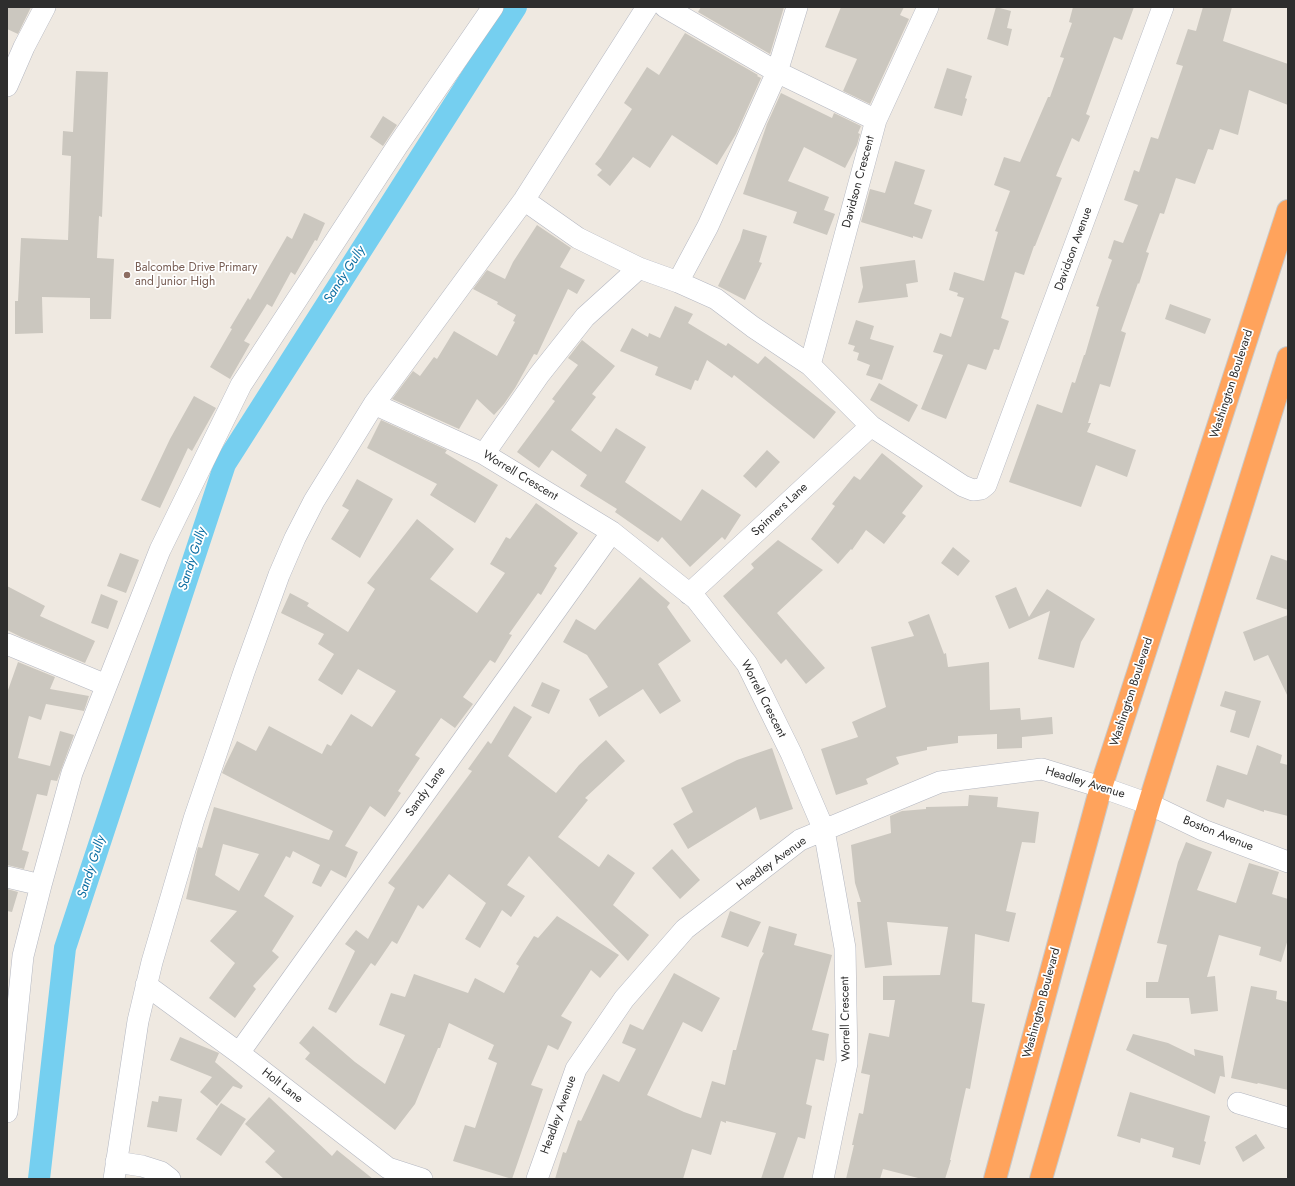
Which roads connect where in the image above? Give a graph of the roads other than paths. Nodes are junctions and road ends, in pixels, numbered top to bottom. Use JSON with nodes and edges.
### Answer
{"nodes":[{"id":1,"x":45,"y":7,"type":"edge"},
{"id":2,"x":493,"y":7,"type":"edge"},
{"id":3,"x":647,"y":7,"type":"edge"},
{"id":4,"x":665,"y":7,"type":"edge"},
{"id":5,"x":797,"y":7,"type":"edge"},
{"id":6,"x":928,"y":7,"type":"edge"},
{"id":7,"x":1163,"y":7,"type":"edge"},
{"id":8,"x":778,"y":72,"type":"junction"},
{"id":9,"x":7,"y":86,"type":"edge"},
{"id":10,"x":876,"y":120,"type":"junction"},
{"id":11,"x":524,"y":200,"type":"junction"},
{"id":12,"x":1288,"y":211,"type":"edge"},
{"id":13,"x":639,"y":268,"type":"junction"},
{"id":14,"x":678,"y":282,"type":"junction"},
{"id":15,"x":1288,"y":358,"type":"edge"},
{"id":16,"x":810,"y":365,"type":"junction"},
{"id":17,"x":374,"y":404,"type":"junction"},
{"id":18,"x":871,"y":426,"type":"junction"},
{"id":19,"x":484,"y":454,"type":"junction"},
{"id":20,"x":612,"y":532,"type":"junction"},
{"id":21,"x":689,"y":594,"type":"junction"},
{"id":22,"x":7,"y":644,"type":"edge"},
{"id":23,"x":106,"y":685,"type":"junction"},
{"id":24,"x":1101,"y":787,"type":"junction"},
{"id":25,"x":1149,"y":804,"type":"junction"},
{"id":26,"x":824,"y":830,"type":"junction"},
{"id":27,"x":1288,"y":862,"type":"edge"},
{"id":28,"x":7,"y":877,"type":"edge"},
{"id":29,"x":41,"y":885,"type":"junction"},
{"id":30,"x":146,"y":985,"type":"junction"},
{"id":31,"x":239,"y":1053,"type":"junction"},
{"id":32,"x":1238,"y":1104,"type":"dead end"},
{"id":33,"x":7,"y":1112,"type":"edge"},
{"id":34,"x":1288,"y":1118,"type":"edge"},
{"id":35,"x":115,"y":1171,"type":"edge"},
{"id":36,"x":170,"y":1179,"type":"edge"},
{"id":37,"x":422,"y":1179,"type":"edge"},
{"id":38,"x":537,"y":1179,"type":"edge"},
{"id":39,"x":823,"y":1179,"type":"edge"},
{"id":40,"x":995,"y":1179,"type":"edge"},
{"id":41,"x":1041,"y":1179,"type":"edge"}],
"edges":[{"from":1,"to":9,"type":"street"},
{"from":2,"to":23,"type":"street"},
{"from":3,"to":11,"type":"street"},
{"from":4,"to":8,"type":"street"},
{"from":5,"to":8,"type":"street"},
{"from":6,"to":10,"type":"street","name":"Davidson Crescent"},
{"from":7,"to":18,"type":"street","name":"Davidson Avenue"},
{"from":8,"to":10,"type":"street"},
{"from":8,"to":14,"type":"street"},
{"from":10,"to":16,"type":"street","name":"Davidson Crescent"},
{"from":11,"to":13,"type":"street"},
{"from":11,"to":17,"type":"street"},
{"from":12,"to":24,"type":"highway","name":"Washington Boulevard"},
{"from":13,"to":14,"type":"street"},
{"from":13,"to":19,"type":"street"},
{"from":14,"to":16,"type":"street"},
{"from":15,"to":25,"type":"highway"},
{"from":16,"to":18,"type":"street"},
{"from":17,"to":19,"type":"street","name":"Worrell Crescent"},
{"from":17,"to":30,"type":"street"},
{"from":18,"to":21,"type":"street","name":"Spinners Lane"},
{"from":19,"to":20,"type":"street","name":"Worrell Crescent"},
{"from":20,"to":21,"type":"street","name":"Worrell Crescent"},
{"from":20,"to":31,"type":"street","name":"Sandy Lane"},
{"from":21,"to":26,"type":"street","name":"Worrell Crescent"},
{"from":22,"to":23,"type":"street"},
{"from":23,"to":29,"type":"street"},
{"from":24,"to":25,"type":"street","name":"Headley Avenue"},
{"from":24,"to":26,"type":"street","name":"Headley Avenue"},
{"from":24,"to":40,"type":"highway","name":"Washington Boulevard"},
{"from":25,"to":27,"type":"street","name":"Boston Avenue"},
{"from":25,"to":41,"type":"highway"},
{"from":26,"to":38,"type":"street","name":"Headley Avenue"},
{"from":26,"to":39,"type":"street","name":"Worrell Crescent"},
{"from":28,"to":29,"type":"street"},
{"from":29,"to":33,"type":"street"},
{"from":30,"to":31,"type":"street","name":"Holt Lane"},
{"from":30,"to":35,"type":"street"},
{"from":31,"to":37,"type":"street","name":"Holt Lane"},
{"from":32,"to":34,"type":"street"},
{"from":35,"to":36,"type":"street"}]}
